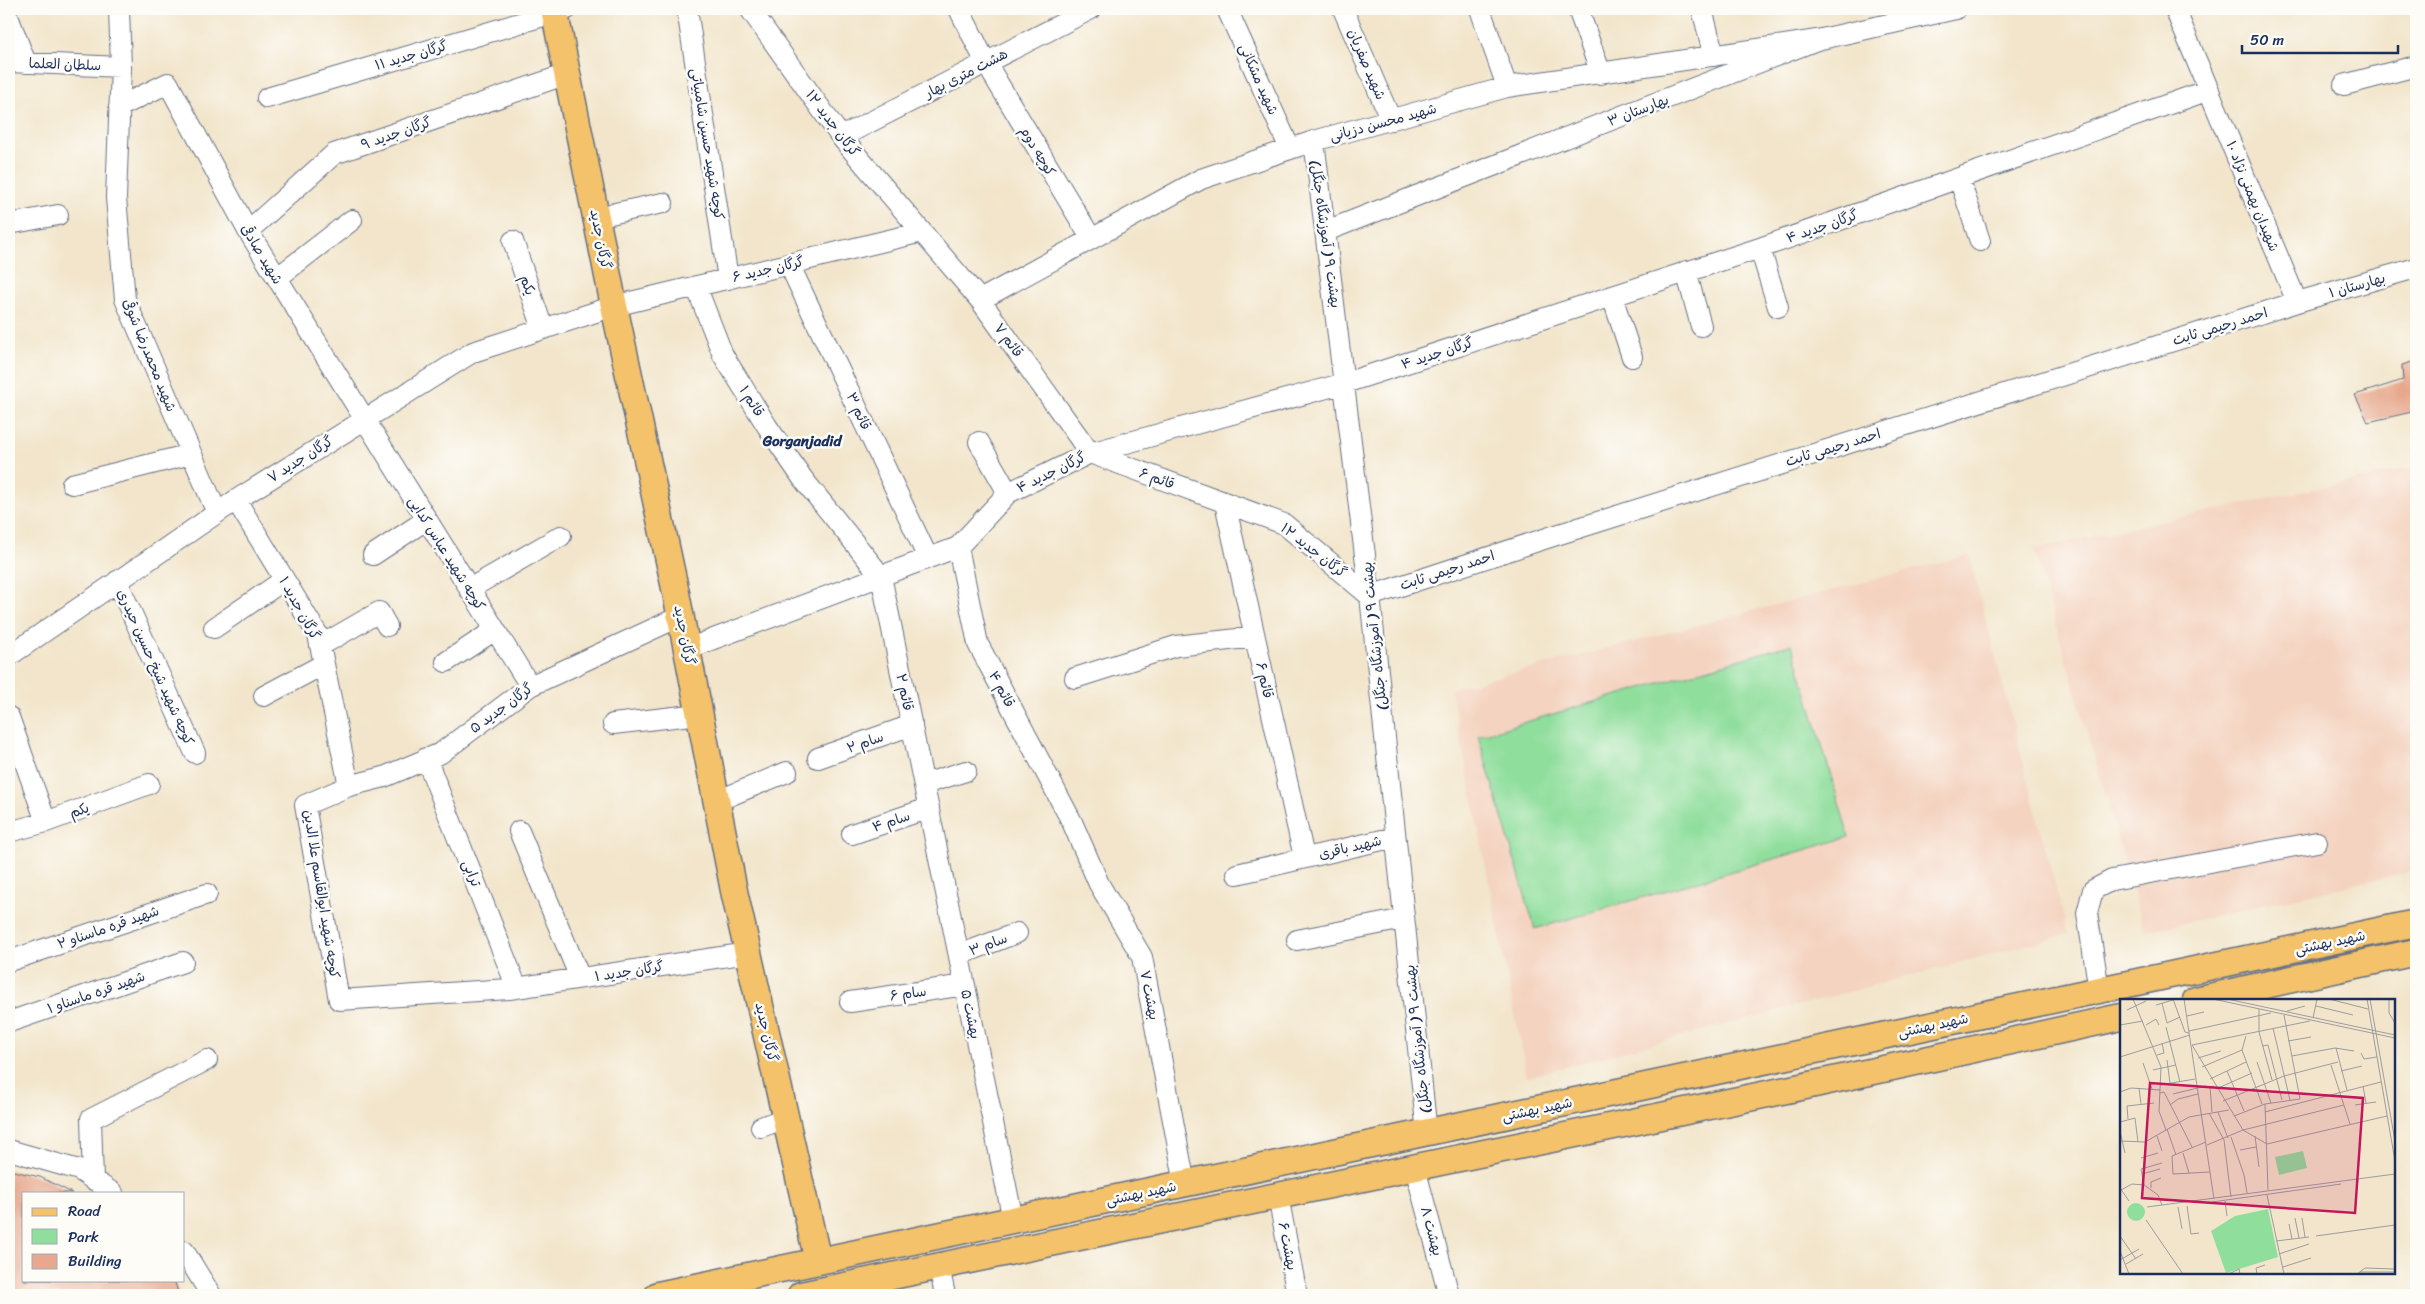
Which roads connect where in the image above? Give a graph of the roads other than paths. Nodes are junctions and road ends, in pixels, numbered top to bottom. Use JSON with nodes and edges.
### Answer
{"nodes":[{"id":1,"x":687,"y":9,"type":"edge"},
{"id":2,"x":960,"y":9,"type":"edge"},
{"id":3,"x":1092,"y":9,"type":"edge"},
{"id":4,"x":1227,"y":9,"type":"edge"},
{"id":5,"x":1343,"y":9,"type":"edge"},
{"id":6,"x":1480,"y":9,"type":"edge"},
{"id":7,"x":1578,"y":9,"type":"edge"},
{"id":8,"x":1702,"y":9,"type":"edge"},
{"id":9,"x":1956,"y":9,"type":"edge"},
{"id":10,"x":2175,"y":9,"type":"edge"},
{"id":11,"x":122,"y":10,"type":"edge"},
{"id":12,"x":559,"y":10,"type":"edge"},
{"id":13,"x":755,"y":10,"type":"edge"},
{"id":14,"x":9,"y":19,"type":"edge"},
{"id":15,"x":1817,"y":40,"type":"junction"},
{"id":16,"x":1714,"y":56,"type":"junction"},
{"id":17,"x":17,"y":63,"type":"edge"},
{"id":18,"x":986,"y":63,"type":"junction"},
{"id":19,"x":2416,"y":66,"type":"edge"},
{"id":20,"x":121,"y":67,"type":"junction"},
{"id":21,"x":567,"y":74,"type":"junction"},
{"id":22,"x":1601,"y":74,"type":"junction"},
{"id":23,"x":2344,"y":85,"type":"dead end"},
{"id":24,"x":1507,"y":87,"type":"junction"},
{"id":25,"x":2209,"y":90,"type":"junction"},
{"id":26,"x":267,"y":98,"type":"dead end"},
{"id":27,"x":119,"y":107,"type":"junction"},
{"id":28,"x":1391,"y":120,"type":"junction"},
{"id":29,"x":841,"y":137,"type":"junction"},
{"id":30,"x":1314,"y":141,"type":"junction"},
{"id":31,"x":1290,"y":149,"type":"junction"},
{"id":32,"x":1959,"y":178,"type":"junction"},
{"id":33,"x":663,"y":202,"type":"dead end"},
{"id":34,"x":58,"y":215,"type":"dead end"},
{"id":35,"x":596,"y":217,"type":"junction"},
{"id":36,"x":352,"y":220,"type":"dead end"},
{"id":37,"x":9,"y":224,"type":"edge"},
{"id":38,"x":1326,"y":231,"type":"junction"},
{"id":39,"x":248,"y":232,"type":"junction"},
{"id":40,"x":922,"y":232,"type":"junction"},
{"id":41,"x":1091,"y":238,"type":"junction"},
{"id":42,"x":513,"y":241,"type":"dead end"},
{"id":43,"x":1980,"y":241,"type":"dead end"},
{"id":44,"x":1760,"y":248,"type":"junction"},
{"id":45,"x":789,"y":264,"type":"junction"},
{"id":46,"x":2416,"y":268,"type":"edge"},
{"id":47,"x":1686,"y":271,"type":"junction"},
{"id":48,"x":277,"y":278,"type":"junction"},
{"id":49,"x":728,"y":279,"type":"junction"},
{"id":50,"x":696,"y":286,"type":"junction"},
{"id":51,"x":1612,"y":296,"type":"junction"},
{"id":52,"x":980,"y":300,"type":"junction"},
{"id":53,"x":2297,"y":302,"type":"junction"},
{"id":54,"x":614,"y":306,"type":"junction"},
{"id":55,"x":1778,"y":307,"type":"dead end"},
{"id":56,"x":1701,"y":326,"type":"dead end"},
{"id":57,"x":543,"y":329,"type":"junction"},
{"id":58,"x":1632,"y":357,"type":"dead end"},
{"id":59,"x":1346,"y":383,"type":"junction"},
{"id":60,"x":364,"y":420,"type":"junction"},
{"id":61,"x":979,"y":442,"type":"dead end"},
{"id":62,"x":1090,"y":453,"type":"junction"},
{"id":63,"x":191,"y":454,"type":"junction"},
{"id":64,"x":72,"y":484,"type":"dead end"},
{"id":65,"x":1008,"y":493,"type":"junction"},
{"id":66,"x":236,"y":500,"type":"junction"},
{"id":67,"x":1225,"y":503,"type":"junction"},
{"id":68,"x":217,"y":513,"type":"junction"},
{"id":69,"x":426,"y":520,"type":"junction"},
{"id":70,"x":561,"y":536,"type":"dead end"},
{"id":71,"x":958,"y":547,"type":"junction"},
{"id":72,"x":373,"y":555,"type":"dead end"},
{"id":73,"x":928,"y":558,"type":"junction"},
{"id":74,"x":881,"y":576,"type":"junction"},
{"id":75,"x":284,"y":580,"type":"junction"},
{"id":76,"x":117,"y":581,"type":"junction"},
{"id":77,"x":469,"y":589,"type":"junction"},
{"id":78,"x":1370,"y":596,"type":"junction"},
{"id":79,"x":681,"y":616,"type":"junction"},
{"id":80,"x":387,"y":626,"type":"dead end"},
{"id":81,"x":214,"y":628,"type":"dead end"},
{"id":82,"x":495,"y":630,"type":"junction"},
{"id":83,"x":1255,"y":637,"type":"junction"},
{"id":84,"x":687,"y":649,"type":"junction"},
{"id":85,"x":322,"y":655,"type":"junction"},
{"id":86,"x":9,"y":656,"type":"edge"},
{"id":87,"x":446,"y":662,"type":"dead end"},
{"id":88,"x":1075,"y":678,"type":"dead end"},
{"id":89,"x":530,"y":686,"type":"junction"},
{"id":90,"x":264,"y":696,"type":"dead end"},
{"id":91,"x":700,"y":714,"type":"junction"},
{"id":92,"x":9,"y":717,"type":"edge"},
{"id":93,"x":612,"y":724,"type":"dead end"},
{"id":94,"x":912,"y":726,"type":"junction"},
{"id":95,"x":195,"y":753,"type":"dead end"},
{"id":96,"x":426,"y":758,"type":"junction"},
{"id":97,"x":818,"y":758,"type":"dead end"},
{"id":98,"x":966,"y":771,"type":"dead end"},
{"id":99,"x":787,"y":772,"type":"dead end"},
{"id":100,"x":149,"y":784,"type":"dead end"},
{"id":101,"x":924,"y":784,"type":"junction"},
{"id":102,"x":350,"y":786,"type":"junction"},
{"id":103,"x":716,"y":801,"type":"junction"},
{"id":104,"x":929,"y":808,"type":"junction"},
{"id":105,"x":46,"y":822,"type":"junction"},
{"id":106,"x":1072,"y":822,"type":"joint"},
{"id":107,"x":519,"y":831,"type":"dead end"},
{"id":108,"x":9,"y":832,"type":"edge"},
{"id":109,"x":852,"y":834,"type":"dead end"},
{"id":110,"x":1395,"y":837,"type":"junction"},
{"id":111,"x":2317,"y":842,"type":"dead end"},
{"id":112,"x":1304,"y":857,"type":"junction"},
{"id":113,"x":1236,"y":874,"type":"dead end"},
{"id":114,"x":207,"y":894,"type":"dead end"},
{"id":115,"x":1404,"y":919,"type":"junction"},
{"id":116,"x":2416,"y":923,"type":"edge"},
{"id":117,"x":1017,"y":933,"type":"dead end"},
{"id":118,"x":1297,"y":940,"type":"dead end"},
{"id":119,"x":2416,"y":952,"type":"edge"},
{"id":120,"x":748,"y":953,"type":"junction"},
{"id":121,"x":959,"y":955,"type":"junction"},
{"id":122,"x":9,"y":961,"type":"edge"},
{"id":123,"x":183,"y":962,"type":"dead end"},
{"id":124,"x":580,"y":978,"type":"junction"},
{"id":125,"x":965,"y":985,"type":"junction"},
{"id":126,"x":514,"y":988,"type":"junction"},
{"id":127,"x":2099,"y":990,"type":"junction"},
{"id":128,"x":2201,"y":999,"type":"edge"},
{"id":129,"x":339,"y":1000,"type":"joint"},
{"id":130,"x":850,"y":1002,"type":"dead end"},
{"id":131,"x":2120,"y":1017,"type":"edge"},
{"id":132,"x":9,"y":1022,"type":"edge"},
{"id":133,"x":1886,"y":1035,"type":"junction"},
{"id":134,"x":207,"y":1060,"type":"dead end"},
{"id":135,"x":1895,"y":1067,"type":"junction"},
{"id":136,"x":786,"y":1118,"type":"junction"},
{"id":137,"x":761,"y":1127,"type":"dead end"},
{"id":138,"x":1427,"y":1133,"type":"junction"},
{"id":139,"x":9,"y":1148,"type":"edge"},
{"id":140,"x":1415,"y":1168,"type":"junction"},
{"id":141,"x":93,"y":1180,"type":"junction"},
{"id":142,"x":1185,"y":1184,"type":"junction"},
{"id":143,"x":111,"y":1192,"type":"edge"},
{"id":144,"x":1278,"y":1196,"type":"junction"},
{"id":145,"x":1014,"y":1220,"type":"junction"},
{"id":146,"x":185,"y":1253,"type":"edge"},
{"id":147,"x":818,"y":1261,"type":"junction"},
{"id":148,"x":940,"y":1266,"type":"junction"},
{"id":149,"x":211,"y":1295,"type":"edge"},
{"id":150,"x":658,"y":1295,"type":"edge"},
{"id":151,"x":801,"y":1295,"type":"edge"},
{"id":152,"x":945,"y":1295,"type":"edge"},
{"id":153,"x":1297,"y":1295,"type":"edge"},
{"id":154,"x":1449,"y":1295,"type":"edge"}],
"edges":[{"from":1,"to":49,"type":"street","name":"کوچه شهید حسین شامبیاتی"},
{"from":2,"to":18,"type":"street","name":"کوچه دوم"},
{"from":3,"to":18,"type":"street","name":"هشت متری بهار"},
{"from":4,"to":31,"type":"street","name":"شهید مشکانی"},
{"from":5,"to":28,"type":"street","name":"شهید صفریان"},
{"from":6,"to":24,"type":"street"},
{"from":7,"to":22,"type":"street"},
{"from":8,"to":16,"type":"street"},
{"from":9,"to":15,"type":"street","name":"بهارستان ۳"},
{"from":10,"to":25,"type":"street","name":"۱۰ شهیدان بهمنی نژاد"},
{"from":11,"to":20,"type":"street","name":"شهید محمدرضا شوقی"},
{"from":12,"to":21,"type":"main road","name":"گرگان جدید"},
{"from":12,"to":26,"type":"street","name":"گرگان جدید ۱۱"},
{"from":13,"to":29,"type":"street","name":"گرگان جدید ۱۲"},
{"from":14,"to":17,"type":"street"},
{"from":15,"to":16,"type":"street","name":"شهید محسن دزیانی"},
{"from":15,"to":38,"type":"street","name":"بهارستان ۳"},
{"from":16,"to":22,"type":"street","name":"شهید محسن دزیانی"},
{"from":17,"to":20,"type":"street","name":"سلطان العلما"},
{"from":18,"to":29,"type":"street","name":"هشت متری بهار"},
{"from":18,"to":41,"type":"street","name":"کوچه دوم"},
{"from":19,"to":23,"type":"street"},
{"from":20,"to":27,"type":"street","name":"شهید محمدرضا شوقی"},
{"from":21,"to":35,"type":"main road","name":"گرگان جدید"},
{"from":21,"to":39,"type":"street","name":"گرگان جدید ۹"},
{"from":22,"to":24,"type":"street","name":"شهید محسن دزیانی"},
{"from":24,"to":28,"type":"street","name":"شهید محسن دزیانی"},
{"from":25,"to":32,"type":"street","name":"گرگان جدید ۴"},
{"from":25,"to":53,"type":"street","name":"۱۰ شهیدان بهمنی نژاد"},
{"from":27,"to":39,"type":"street","name":"شهید صادقی"},
{"from":27,"to":63,"type":"street","name":"شهید محمدرضا شوقی"},
{"from":28,"to":30,"type":"street","name":"شهید محسن دزیانی"},
{"from":29,"to":40,"type":"street","name":"گرگان جدید ۱۲"},
{"from":30,"to":31,"type":"street","name":"شهید محسن دزیانی"},
{"from":30,"to":38,"type":"street","name":"بهشت ۹ ( آموزشگاه جنگل)"},
{"from":31,"to":41,"type":"street","name":"شهید محسن دزیانی"},
{"from":32,"to":43,"type":"street"},
{"from":32,"to":44,"type":"street","name":"گرگان جدید ۴"},
{"from":33,"to":35,"type":"street"},
{"from":34,"to":37,"type":"street"},
{"from":35,"to":54,"type":"main road","name":"گرگان جدید"},
{"from":36,"to":48,"type":"street"},
{"from":38,"to":59,"type":"street","name":"بهشت ۹ ( آموزشگاه جنگل)"},
{"from":39,"to":48,"type":"street","name":"شهید صادقی"},
{"from":40,"to":45,"type":"street","name":"گرگان جدید ۶"},
{"from":40,"to":52,"type":"street","name":"۷ قائم"},
{"from":41,"to":52,"type":"street","name":"شهید محسن دزیانی"},
{"from":42,"to":57,"type":"street","name":"یکم"},
{"from":44,"to":47,"type":"street","name":"گرگان جدید ۴"},
{"from":44,"to":55,"type":"street"},
{"from":45,"to":49,"type":"street","name":"گرگان جدید ۶"},
{"from":45,"to":73,"type":"street","name":"۳ قائم"},
{"from":46,"to":53,"type":"street","name":"۱ بهارستان"},
{"from":47,"to":51,"type":"street","name":"گرگان جدید ۴"},
{"from":47,"to":56,"type":"street"},
{"from":48,"to":60,"type":"street","name":"شهید صادقی"},
{"from":49,"to":50,"type":"street","name":"گرگان جدید ۶"},
{"from":50,"to":54,"type":"street","name":"گرگان جدید ۶"},
{"from":50,"to":74,"type":"street","name":"۱ قائم"},
{"from":51,"to":58,"type":"street"},
{"from":51,"to":59,"type":"street","name":"گرگان جدید ۴"},
{"from":52,"to":62,"type":"street","name":"۷ قائم"},
{"from":53,"to":78,"type":"street","name":"احمد رحیمی ثابت"},
{"from":54,"to":57,"type":"street","name":"گرگان جدید ۷"},
{"from":54,"to":79,"type":"main road","name":"گرگان جدید"},
{"from":57,"to":60,"type":"street","name":"گرگان جدید ۷"},
{"from":59,"to":62,"type":"street","name":"گرگان جدید ۴"},
{"from":59,"to":78,"type":"street","name":"بهشت ۹ ( آموزشگاه جنگل)"},
{"from":60,"to":66,"type":"street","name":"گرگان جدید ۷"},
{"from":60,"to":69,"type":"street","name":"کوچه شهید عباس کدایی"},
{"from":61,"to":65,"type":"street"},
{"from":62,"to":65,"type":"street","name":"گرگان جدید ۴"},
{"from":62,"to":67,"type":"street","name":"۶ قائم"},
{"from":63,"to":64,"type":"street"},
{"from":63,"to":68,"type":"street","name":"شهید محمدرضا شوقی"},
{"from":65,"to":71,"type":"street","name":"گرگان جدید ۴"},
{"from":66,"to":68,"type":"street","name":"گرگان جدید ۷"},
{"from":66,"to":75,"type":"street","name":"گرگان جدید ۱"},
{"from":67,"to":78,"type":"street","name":"گرگان جدید ۱۲"},
{"from":67,"to":83,"type":"street","name":"قائم ۶"},
{"from":68,"to":76,"type":"street","name":"گرگان جدید ۷"},
{"from":69,"to":72,"type":"street"},
{"from":69,"to":77,"type":"street","name":"کوچه شهید عباس کدایی"},
{"from":70,"to":77,"type":"street"},
{"from":71,"to":73,"type":"street","name":"گرگان جدید ۴"},
{"from":71,"to":106,"type":"street","name":"قائم ۴"},
{"from":73,"to":74,"type":"street","name":"گرگان جدید ۴"},
{"from":74,"to":84,"type":"street","name":"گرگان جدید ۴"},
{"from":74,"to":94,"type":"street","name":"۲ قائم"},
{"from":75,"to":81,"type":"street"},
{"from":75,"to":85,"type":"street","name":"گرگان جدید ۱"},
{"from":76,"to":86,"type":"street","name":"گرگان جدید ۷"},
{"from":76,"to":95,"type":"street","name":"کوچه شهید شیخ حسین حیدری"},
{"from":77,"to":82,"type":"street","name":"کوچه شهید عباس کدایی"},
{"from":78,"to":110,"type":"street","name":"بهشت ۹ ( آموزشگاه جنگل)"},
{"from":79,"to":84,"type":"main road","name":"گرگان جدید"},
{"from":79,"to":89,"type":"street","name":"گرگان جدید ۵"},
{"from":80,"to":85,"type":"street"},
{"from":82,"to":87,"type":"street"},
{"from":82,"to":89,"type":"street","name":"کوچه شهید عباس کدایی"},
{"from":83,"to":88,"type":"street"},
{"from":83,"to":112,"type":"street","name":"قائم ۶"},
{"from":84,"to":91,"type":"main road","name":"گرگان جدید"},
{"from":85,"to":90,"type":"street"},
{"from":85,"to":102,"type":"street","name":"گرگان جدید ۱"},
{"from":89,"to":96,"type":"street","name":"گرگان جدید ۵"},
{"from":91,"to":93,"type":"street"},
{"from":91,"to":103,"type":"main road","name":"گرگان جدید"},
{"from":92,"to":105,"type":"street"},
{"from":94,"to":97,"type":"street","name":"۲ سام"},
{"from":94,"to":101,"type":"street","name":"۲ قائم"},
{"from":96,"to":102,"type":"street","name":"گرگان جدید ۵"},
{"from":96,"to":126,"type":"street","name":"ترابی"},
{"from":98,"to":101,"type":"street"},
{"from":99,"to":103,"type":"street"},
{"from":100,"to":105,"type":"street","name":"یکم"},
{"from":101,"to":104,"type":"street","name":"۲ قائم"},
{"from":102,"to":129,"type":"street","name":"کوچه شهید ابوالقاسم علا الدین"},
{"from":103,"to":120,"type":"main road","name":"گرگان جدید"},
{"from":104,"to":109,"type":"street","name":"۴ سام"},
{"from":104,"to":121,"type":"street","name":"بهشت ۵"},
{"from":105,"to":108,"type":"street","name":"یکم"},
{"from":106,"to":142,"type":"street","name":"بهشت ۷"},
{"from":107,"to":124,"type":"street"},
{"from":110,"to":112,"type":"street","name":"شهید باقری"},
{"from":110,"to":115,"type":"street","name":"بهشت ۹ ( آموزشگاه جنگل)"},
{"from":111,"to":127,"type":"street"},
{"from":112,"to":113,"type":"street","name":"شهید باقری"},
{"from":114,"to":122,"type":"street","name":"۲ شهید قره ماسناو"},
{"from":115,"to":118,"type":"street"},
{"from":115,"to":138,"type":"street","name":"بهشت ۹ ( آموزشگاه جنگل)"},
{"from":116,"to":127,"type":"main road","name":"شهید بهشتی"},
{"from":117,"to":121,"type":"street","name":"۳ سام"},
{"from":119,"to":128,"type":"main road","name":"شهید بهشتی"},
{"from":120,"to":124,"type":"street","name":"گرگان جدید ۱"},
{"from":120,"to":136,"type":"main road","name":"گرگان جدید"},
{"from":121,"to":125,"type":"street","name":"بهشت ۵"},
{"from":123,"to":132,"type":"street","name":"۱ شهید قره ماسناو"},
{"from":124,"to":126,"type":"street","name":"گرگان جدید ۱"},
{"from":125,"to":130,"type":"street","name":"۶ سام"},
{"from":125,"to":145,"type":"street","name":"بهشت ۵"},
{"from":126,"to":129,"type":"street","name":"گرگان جدید ۱"},
{"from":127,"to":133,"type":"main road","name":"شهید بهشتی"},
{"from":131,"to":135,"type":"main road"},
{"from":133,"to":135,"type":"main road"},
{"from":133,"to":138,"type":"main road","name":"شهید بهشتی"},
{"from":134,"to":141,"type":"street"},
{"from":135,"to":140,"type":"main road"},
{"from":136,"to":137,"type":"street"},
{"from":136,"to":147,"type":"main road","name":"گرگان جدید"},
{"from":138,"to":142,"type":"main road","name":"شهید بهشتی"},
{"from":139,"to":141,"type":"street"},
{"from":140,"to":144,"type":"main road"},
{"from":140,"to":154,"type":"street","name":"۸ بهشت"},
{"from":141,"to":143,"type":"street"},
{"from":142,"to":145,"type":"main road","name":"شهید بهشتی"},
{"from":144,"to":148,"type":"main road"},
{"from":144,"to":153,"type":"street","name":"۶ بهشت"},
{"from":145,"to":147,"type":"main road","name":"شهید بهشتی"},
{"from":146,"to":149,"type":"street"},
{"from":147,"to":150,"type":"main road","name":"شهید بهشتی"},
{"from":148,"to":151,"type":"main road"},
{"from":148,"to":152,"type":"street"}]}
